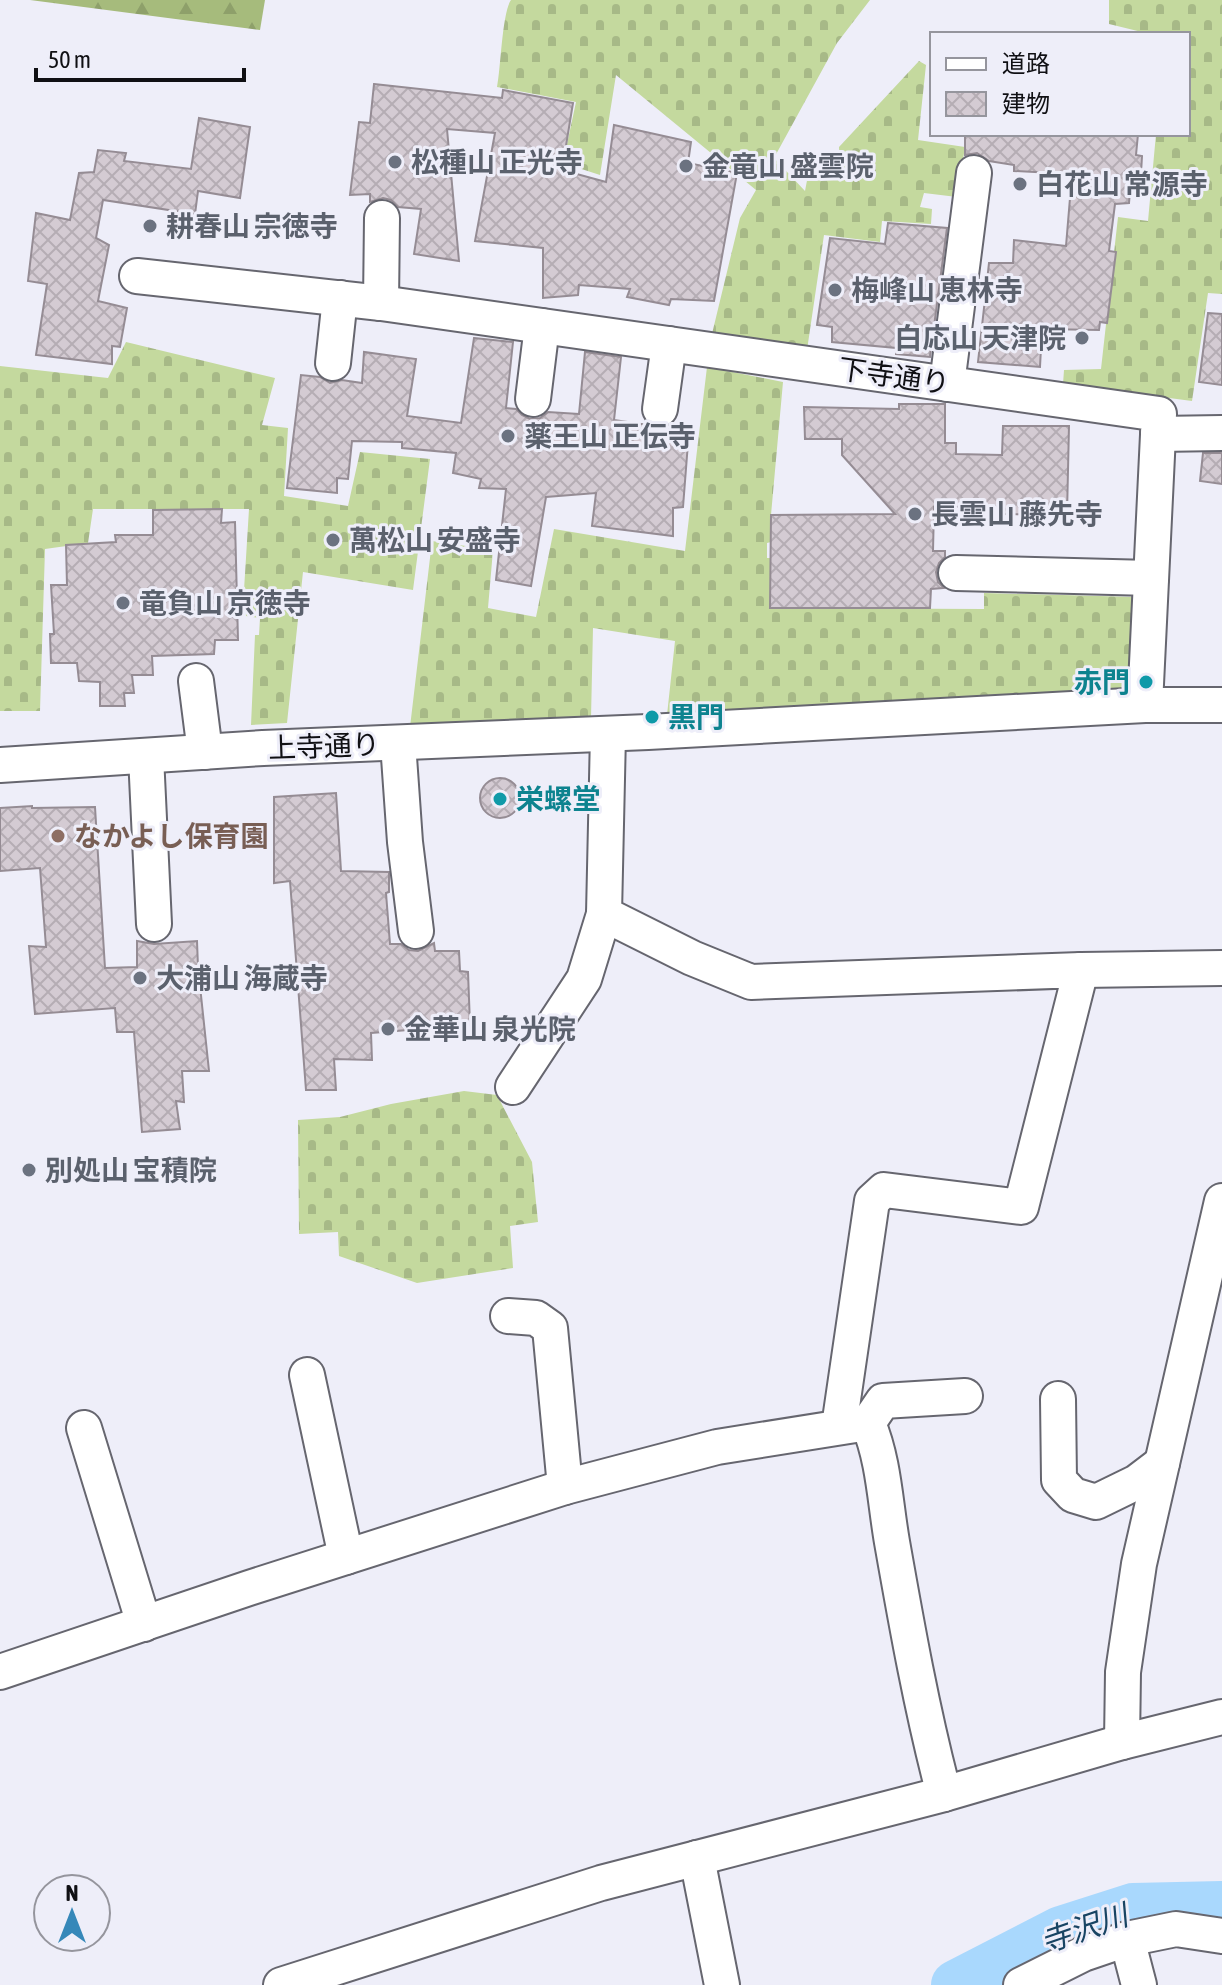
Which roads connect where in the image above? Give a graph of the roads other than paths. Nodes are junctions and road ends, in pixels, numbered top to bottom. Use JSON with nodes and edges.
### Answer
{"nodes":[{"id":1,"x":974,"y":173,"type":"dead end"},
{"id":2,"x":382,"y":218,"type":"dead end"},
{"id":3,"x":137,"y":276,"type":"dead end"},
{"id":4,"x":340,"y":298,"type":"junction"},
{"id":5,"x":381,"y":303,"type":"junction"},
{"id":6,"x":542,"y":326,"type":"junction"},
{"id":7,"x":669,"y":344,"type":"junction"},
{"id":8,"x":333,"y":363,"type":"dead end"},
{"id":9,"x":947,"y":384,"type":"junction"},
{"id":10,"x":533,"y":399,"type":"dead end"},
{"id":11,"x":660,"y":409,"type":"dead end"},
{"id":12,"x":1222,"y":433,"type":"edge"},
{"id":13,"x":1158,"y":434,"type":"junction"},
{"id":14,"x":956,"y":573,"type":"dead end"},
{"id":15,"x":1151,"y":578,"type":"junction"},
{"id":16,"x":196,"y":681,"type":"dead end"},
{"id":17,"x":1145,"y":705,"type":"junction"},
{"id":18,"x":1222,"y":705,"type":"edge"},
{"id":19,"x":608,"y":734,"type":"junction"},
{"id":20,"x":398,"y":743,"type":"junction"},
{"id":21,"x":205,"y":752,"type":"junction"},
{"id":22,"x":146,"y":756,"type":"junction"},
{"id":23,"x":0,"y":765,"type":"edge"},
{"id":24,"x":604,"y":914,"type":"junction"},
{"id":25,"x":154,"y":924,"type":"dead end"},
{"id":26,"x":416,"y":931,"type":"dead end"},
{"id":27,"x":1222,"y":968,"type":"edge"},
{"id":28,"x":1081,"y":970,"type":"junction"},
{"id":29,"x":513,"y":1087,"type":"dead end"},
{"id":30,"x":1222,"y":1201,"type":"edge"},
{"id":31,"x":508,"y":1316,"type":"dead end"},
{"id":32,"x":307,"y":1375,"type":"dead end"},
{"id":33,"x":965,"y":1396,"type":"dead end"},
{"id":34,"x":1058,"y":1399,"type":"dead end"},
{"id":35,"x":854,"y":1425,"type":"junction"},
{"id":36,"x":84,"y":1428,"type":"dead end"},
{"id":37,"x":1162,"y":1463,"type":"junction"},
{"id":38,"x":565,"y":1487,"type":"junction"},
{"id":39,"x":346,"y":1557,"type":"junction"},
{"id":40,"x":144,"y":1624,"type":"junction"},
{"id":41,"x":0,"y":1672,"type":"edge"},
{"id":42,"x":1222,"y":1717,"type":"edge"},
{"id":43,"x":1122,"y":1742,"type":"junction"},
{"id":44,"x":944,"y":1794,"type":"junction"},
{"id":45,"x":697,"y":1858,"type":"junction"},
{"id":46,"x":1222,"y":1936,"type":"edge"},
{"id":47,"x":1127,"y":1939,"type":"junction"},
{"id":48,"x":281,"y":1985,"type":"edge"},
{"id":49,"x":722,"y":1985,"type":"edge"},
{"id":50,"x":1021,"y":1985,"type":"edge"},
{"id":51,"x":1139,"y":1985,"type":"edge"}],
"edges":[{"from":1,"to":9,"type":"street"},
{"from":2,"to":5,"type":"street"},
{"from":3,"to":4,"type":"street","name":"下寺通り"},
{"from":4,"to":5,"type":"street","name":"下寺通り"},
{"from":4,"to":8,"type":"street"},
{"from":5,"to":6,"type":"street","name":"下寺通り"},
{"from":6,"to":7,"type":"street","name":"下寺通り"},
{"from":6,"to":10,"type":"street"},
{"from":7,"to":9,"type":"street","name":"下寺通り"},
{"from":7,"to":11,"type":"street"},
{"from":9,"to":13,"type":"street","name":"下寺通り"},
{"from":12,"to":13,"type":"street"},
{"from":13,"to":15,"type":"street"},
{"from":14,"to":15,"type":"street"},
{"from":15,"to":17,"type":"street"},
{"from":16,"to":21,"type":"street"},
{"from":17,"to":18,"type":"street","name":"上寺通り"},
{"from":17,"to":19,"type":"street","name":"上寺通り"},
{"from":19,"to":20,"type":"street","name":"上寺通り"},
{"from":19,"to":24,"type":"street"},
{"from":20,"to":21,"type":"street","name":"上寺通り"},
{"from":20,"to":26,"type":"street"},
{"from":21,"to":22,"type":"street","name":"上寺通り"},
{"from":22,"to":23,"type":"street","name":"上寺通り"},
{"from":22,"to":25,"type":"street"},
{"from":24,"to":28,"type":"street"},
{"from":24,"to":29,"type":"street"},
{"from":27,"to":28,"type":"street"},
{"from":28,"to":35,"type":"street"},
{"from":30,"to":37,"type":"street"},
{"from":31,"to":38,"type":"street"},
{"from":32,"to":39,"type":"street"},
{"from":33,"to":35,"type":"street"},
{"from":34,"to":37,"type":"street"},
{"from":35,"to":38,"type":"street"},
{"from":35,"to":44,"type":"street"},
{"from":36,"to":40,"type":"street"},
{"from":37,"to":43,"type":"street"},
{"from":38,"to":39,"type":"street"},
{"from":39,"to":40,"type":"street"},
{"from":40,"to":41,"type":"street"},
{"from":42,"to":43,"type":"street"},
{"from":43,"to":44,"type":"street"},
{"from":44,"to":45,"type":"street"},
{"from":45,"to":48,"type":"street"},
{"from":45,"to":49,"type":"street"},
{"from":46,"to":47,"type":"street"},
{"from":47,"to":50,"type":"street"},
{"from":47,"to":51,"type":"street"}]}
